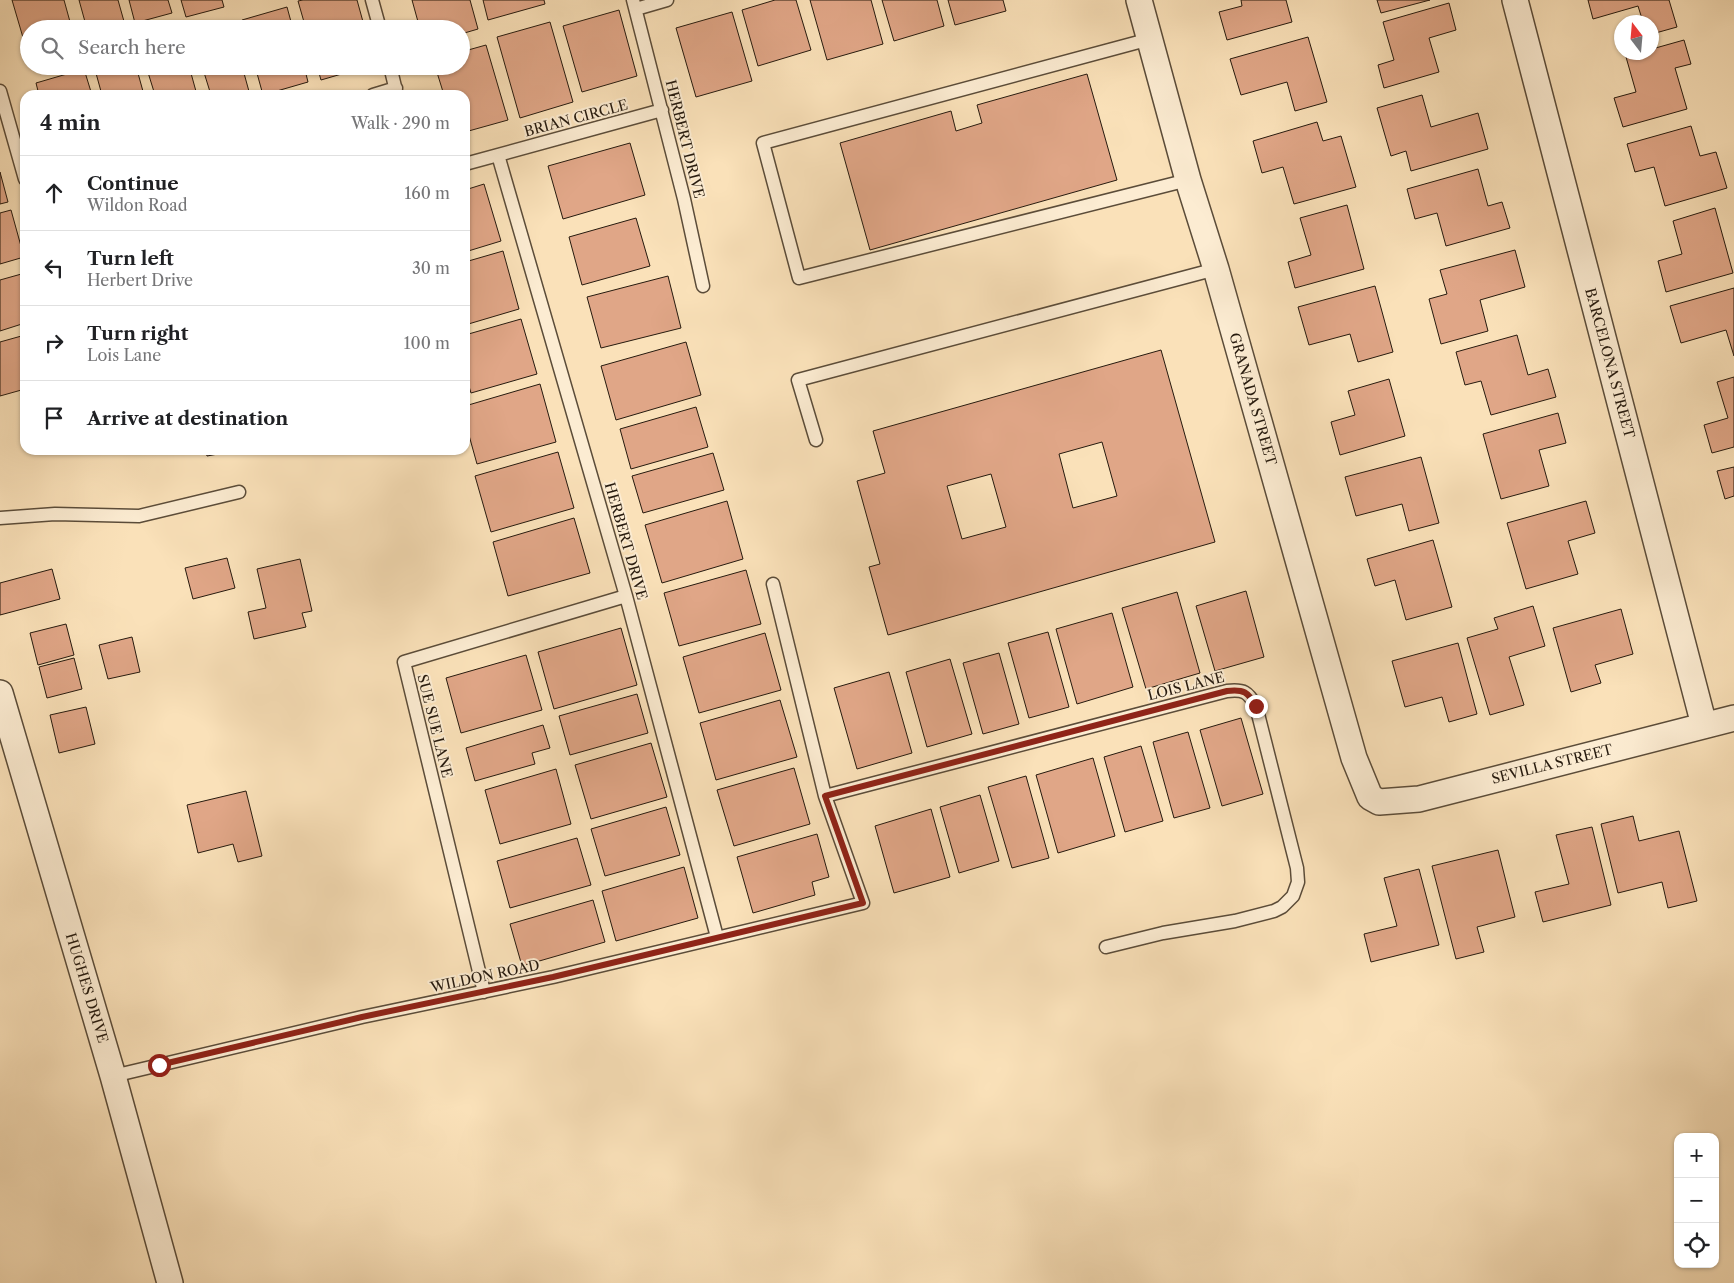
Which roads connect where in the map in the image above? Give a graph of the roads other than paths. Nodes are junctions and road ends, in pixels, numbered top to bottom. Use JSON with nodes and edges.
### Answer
{"nodes":[{"id":1,"x":372,"y":0,"type":"edge"},
{"id":2,"x":667,"y":0,"type":"edge"},
{"id":3,"x":1139,"y":0,"type":"edge"},
{"id":4,"x":1515,"y":0,"type":"edge"},
{"id":5,"x":634,"y":4,"type":"edge"},
{"id":6,"x":378,"y":20,"type":"edge"},
{"id":7,"x":1150,"y":39,"type":"junction"},
{"id":8,"x":392,"y":75,"type":"edge"},
{"id":9,"x":396,"y":90,"type":"edge"},
{"id":10,"x":0,"y":91,"type":"edge"},
{"id":11,"x":662,"y":110,"type":"junction"},
{"id":12,"x":498,"y":155,"type":"junction"},
{"id":13,"x":20,"y":161,"type":"edge"},
{"id":14,"x":470,"y":163,"type":"edge"},
{"id":15,"x":1188,"y":180,"type":"junction"},
{"id":16,"x":1216,"y":270,"type":"junction"},
{"id":17,"x":703,"y":286,"type":"dead end"},
{"id":18,"x":816,"y":440,"type":"dead end"},
{"id":19,"x":239,"y":492,"type":"dead end"},
{"id":20,"x":0,"y":518,"type":"edge"},
{"id":21,"x":773,"y":584,"type":"dead end"},
{"id":22,"x":626,"y":596,"type":"junction"},
{"id":23,"x":0,"y":693,"type":"edge"},
{"id":24,"x":1734,"y":718,"type":"edge"},
{"id":25,"x":1704,"y":725,"type":"junction"},
{"id":26,"x":825,"y":796,"type":"junction"},
{"id":27,"x":1370,"y":797,"type":"joint"},
{"id":28,"x":717,"y":937,"type":"junction"},
{"id":29,"x":1106,"y":947,"type":"dead end"},
{"id":30,"x":484,"y":992,"type":"junction"},
{"id":31,"x":114,"y":1076,"type":"junction"},
{"id":32,"x":170,"y":1283,"type":"edge"}],
"edges":[{"from":1,"to":6,"type":"lane"},
{"from":2,"to":5,"type":"lane"},
{"from":3,"to":7,"type":"street","name":"GRANADA STREET"},
{"from":4,"to":25,"type":"street","name":"BARCELONA STREET"},
{"from":5,"to":11,"type":"lane","name":"HERBERT DRIVE"},
{"from":7,"to":15,"type":"street","name":"GRANADA STREET"},
{"from":7,"to":15,"type":"lane"},
{"from":8,"to":9,"type":"lane"},
{"from":10,"to":13,"type":"lane"},
{"from":11,"to":12,"type":"lane","name":"BRIAN CIRCLE"},
{"from":11,"to":17,"type":"lane","name":"HERBERT DRIVE"},
{"from":12,"to":14,"type":"lane","name":"BRIAN CIRCLE"},
{"from":12,"to":22,"type":"lane","name":"HERBERT DRIVE"},
{"from":15,"to":16,"type":"street","name":"GRANADA STREET"},
{"from":16,"to":18,"type":"lane"},
{"from":16,"to":27,"type":"street","name":"GRANADA STREET"},
{"from":19,"to":20,"type":"lane"},
{"from":21,"to":26,"type":"lane"},
{"from":22,"to":28,"type":"lane","name":"HERBERT DRIVE"},
{"from":22,"to":30,"type":"lane","name":"SUE SUE LANE"},
{"from":23,"to":31,"type":"street","name":"HUGHES DRIVE"},
{"from":24,"to":25,"type":"street","name":"SEVILLA STREET"},
{"from":25,"to":27,"type":"street","name":"SEVILLA STREET"},
{"from":26,"to":28,"type":"lane","name":"WILDON ROAD"},
{"from":26,"to":29,"type":"lane","name":"LOIS LANE"},
{"from":28,"to":30,"type":"lane","name":"WILDON ROAD"},
{"from":30,"to":31,"type":"lane","name":"WILDON ROAD"},
{"from":31,"to":32,"type":"street","name":"HUGHES DRIVE"}]}
